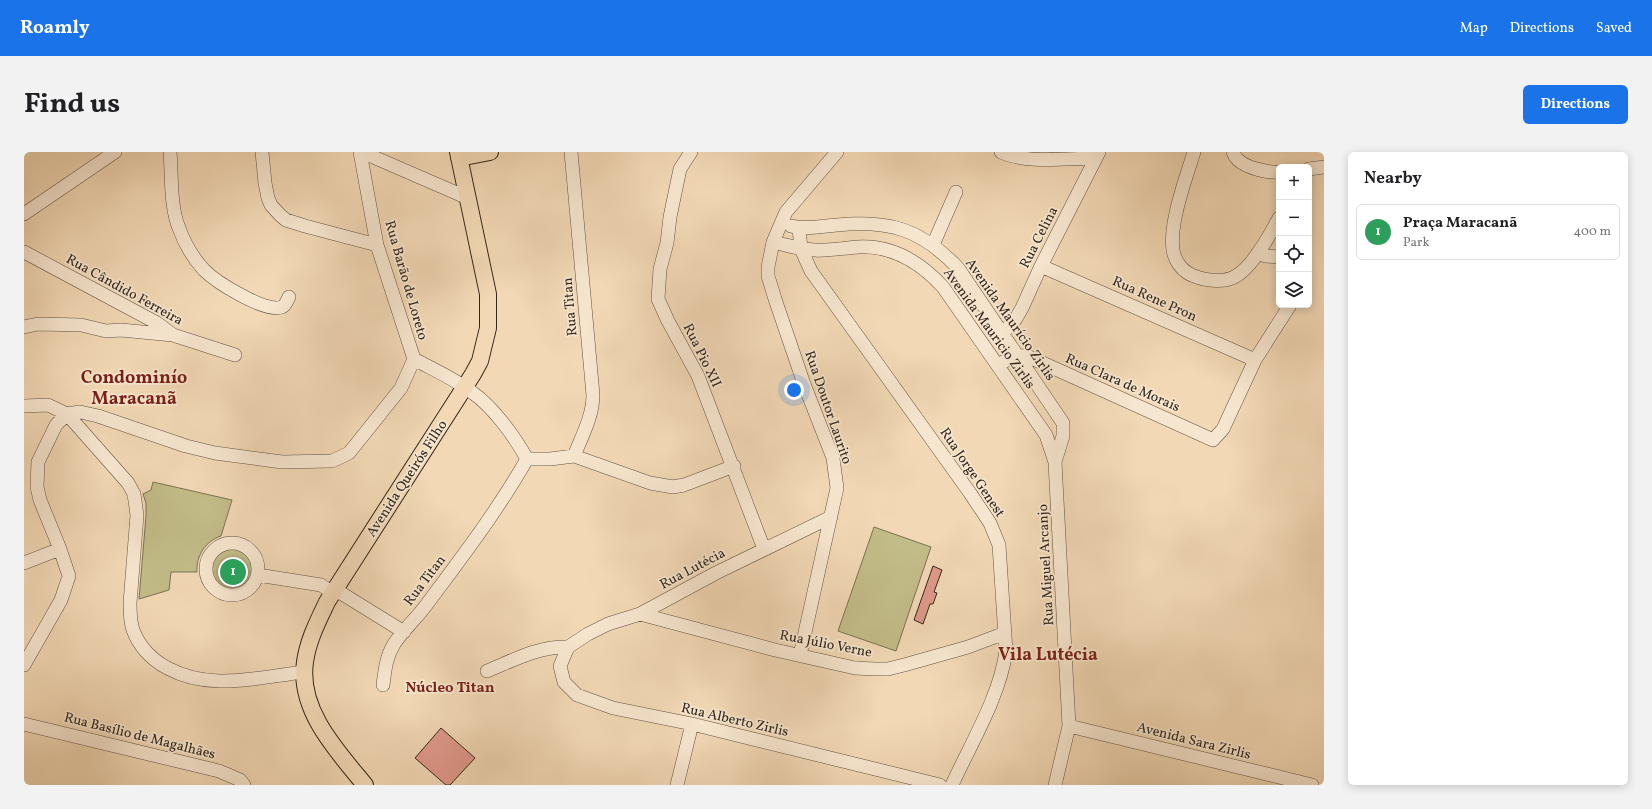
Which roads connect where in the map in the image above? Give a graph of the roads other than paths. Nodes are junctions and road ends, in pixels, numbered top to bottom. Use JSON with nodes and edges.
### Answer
{"nodes":[{"id":1,"x":115,"y":152,"type":"edge"},
{"id":2,"x":170,"y":152,"type":"edge"},
{"id":3,"x":262,"y":152,"type":"edge"},
{"id":4,"x":361,"y":152,"type":"edge"},
{"id":5,"x":490,"y":152,"type":"edge"},
{"id":6,"x":571,"y":152,"type":"edge"},
{"id":7,"x":691,"y":152,"type":"edge"},
{"id":8,"x":837,"y":152,"type":"edge"},
{"id":9,"x":1001,"y":152,"type":"edge"},
{"id":10,"x":1194,"y":152,"type":"edge"},
{"id":11,"x":1232,"y":152,"type":"edge"},
{"id":12,"x":458,"y":155,"type":"edge"},
{"id":13,"x":1098,"y":155,"type":"edge"},
{"id":14,"x":1324,"y":167,"type":"edge"},
{"id":15,"x":1312,"y":169,"type":"edge"},
{"id":16,"x":1276,"y":172,"type":"edge"},
{"id":17,"x":956,"y":192,"type":"dead end"},
{"id":18,"x":468,"y":198,"type":"junction"},
{"id":19,"x":24,"y":214,"type":"edge"},
{"id":20,"x":782,"y":222,"type":"junction"},
{"id":21,"x":1276,"y":223,"type":"edge"},
{"id":22,"x":799,"y":228,"type":"junction"},
{"id":23,"x":773,"y":242,"type":"junction"},
{"id":24,"x":378,"y":245,"type":"junction"},
{"id":25,"x":933,"y":245,"type":"junction"},
{"id":26,"x":801,"y":249,"type":"junction"},
{"id":27,"x":24,"y":252,"type":"edge"},
{"id":28,"x":1257,"y":254,"type":"junction"},
{"id":29,"x":1276,"y":257,"type":"edge"},
{"id":30,"x":1042,"y":266,"type":"junction"},
{"id":31,"x":289,"y":297,"type":"dead end"},
{"id":32,"x":1288,"y":308,"type":"edge"},
{"id":33,"x":24,"y":327,"type":"edge"},
{"id":34,"x":1003,"y":333,"type":"junction"},
{"id":35,"x":173,"y":335,"type":"junction"},
{"id":36,"x":235,"y":355,"type":"dead end"},
{"id":37,"x":1018,"y":355,"type":"junction"},
{"id":38,"x":414,"y":359,"type":"junction"},
{"id":39,"x":1255,"y":360,"type":"junction"},
{"id":40,"x":998,"y":366,"type":"junction"},
{"id":41,"x":465,"y":388,"type":"junction"},
{"id":42,"x":24,"y":406,"type":"edge"},
{"id":43,"x":67,"y":414,"type":"junction"},
{"id":44,"x":1063,"y":427,"type":"junction"},
{"id":45,"x":1046,"y":435,"type":"junction"},
{"id":46,"x":574,"y":456,"type":"junction"},
{"id":47,"x":527,"y":459,"type":"junction"},
{"id":48,"x":1055,"y":462,"type":"junction"},
{"id":49,"x":734,"y":466,"type":"junction"},
{"id":50,"x":831,"y":517,"type":"junction"},
{"id":51,"x":60,"y":549,"type":"junction"},
{"id":52,"x":764,"y":550,"type":"junction"},
{"id":53,"x":24,"y":563,"type":"edge"},
{"id":54,"x":258,"y":575,"type":"junction"},
{"id":55,"x":333,"y":593,"type":"junction"},
{"id":56,"x":640,"y":614,"type":"junction"},
{"id":57,"x":404,"y":632,"type":"junction"},
{"id":58,"x":1005,"y":633,"type":"junction"},
{"id":59,"x":568,"y":647,"type":"junction"},
{"id":60,"x":800,"y":655,"type":"junction"},
{"id":61,"x":24,"y":665,"type":"edge"},
{"id":62,"x":487,"y":671,"type":"dead end"},
{"id":63,"x":304,"y":672,"type":"junction"},
{"id":64,"x":383,"y":685,"type":"dead end"},
{"id":65,"x":24,"y":724,"type":"edge"},
{"id":66,"x":692,"y":724,"type":"junction"},
{"id":67,"x":1069,"y":726,"type":"junction"},
{"id":68,"x":240,"y":783,"type":"edge"},
{"id":69,"x":365,"y":785,"type":"edge"},
{"id":70,"x":677,"y":785,"type":"edge"},
{"id":71,"x":940,"y":785,"type":"edge"},
{"id":72,"x":952,"y":785,"type":"edge"},
{"id":73,"x":1056,"y":785,"type":"edge"},
{"id":74,"x":1312,"y":785,"type":"edge"}],
"edges":[{"from":1,"to":19,"type":"street"},
{"from":2,"to":31,"type":"street"},
{"from":3,"to":24,"type":"street"},
{"from":4,"to":18,"type":"street"},
{"from":4,"to":24,"type":"street","name":"Rua Barão de Loreto"},
{"from":5,"to":12,"type":"main road"},
{"from":6,"to":46,"type":"street","name":"Rua Titan"},
{"from":7,"to":49,"type":"street","name":"Rua Pio XII"},
{"from":8,"to":20,"type":"street"},
{"from":9,"to":13,"type":"street"},
{"from":10,"to":28,"type":"street"},
{"from":11,"to":16,"type":"street"},
{"from":12,"to":18,"type":"main road","name":"Avenida Queirós Filho"},
{"from":13,"to":30,"type":"street","name":"Rua Celina"},
{"from":14,"to":15,"type":"street"},
{"from":17,"to":25,"type":"street"},
{"from":18,"to":41,"type":"main road","name":"Avenida Queirós Filho"},
{"from":20,"to":22,"type":"street","name":"Avenida Maurício Zirlis"},
{"from":20,"to":23,"type":"street"},
{"from":21,"to":28,"type":"street"},
{"from":22,"to":25,"type":"street","name":"Avenida Maurício Zirlis"},
{"from":22,"to":26,"type":"street","name":"Rua Jorge Genest"},
{"from":23,"to":26,"type":"street","name":"Avenida Mauricio Zirlis"},
{"from":23,"to":50,"type":"street","name":"Rua Doutor Laurito"},
{"from":24,"to":38,"type":"street","name":"Rua Barão de Loreto"},
{"from":25,"to":34,"type":"street","name":"Avenida Maurício Zirlis"},
{"from":26,"to":40,"type":"street","name":"Avenida Mauricio Zirlis"},
{"from":26,"to":58,"type":"street","name":"Rua Jorge Genest"},
{"from":27,"to":35,"type":"street","name":"Rua Cândido Ferreira"},
{"from":28,"to":29,"type":"street"},
{"from":30,"to":34,"type":"street","name":"Rua Celina"},
{"from":30,"to":39,"type":"street","name":"Rua Rene Pron"},
{"from":32,"to":39,"type":"street"},
{"from":33,"to":35,"type":"street"},
{"from":34,"to":37,"type":"street","name":"Avenida Maurício Zirlis"},
{"from":35,"to":36,"type":"street","name":"Rua Cândido Ferreira"},
{"from":37,"to":39,"type":"street","name":"Rua Clara de Morais"},
{"from":37,"to":40,"type":"street"},
{"from":37,"to":44,"type":"street","name":"Avenida Maurício Zirlis"},
{"from":38,"to":41,"type":"street","name":"Rua Barão de Loreto"},
{"from":38,"to":43,"type":"street"},
{"from":40,"to":45,"type":"street","name":"Avenida Mauricio Zirlis"},
{"from":41,"to":47,"type":"street","name":"Rua Barão de Loreto"},
{"from":41,"to":55,"type":"main road","name":"Avenida Queirós Filho"},
{"from":42,"to":43,"type":"street"},
{"from":43,"to":51,"type":"street"},
{"from":43,"to":63,"type":"street"},
{"from":44,"to":45,"type":"street"},
{"from":44,"to":48,"type":"street"},
{"from":45,"to":48,"type":"street","name":"Avenida Mauricio Zirlis"},
{"from":46,"to":47,"type":"street"},
{"from":46,"to":49,"type":"street"},
{"from":47,"to":57,"type":"street","name":"Rua Titan"},
{"from":48,"to":67,"type":"street","name":"Rua Miguel Arcanjo"},
{"from":49,"to":52,"type":"street","name":"Rua Pio XII"},
{"from":50,"to":52,"type":"street","name":"Rua Lutécia"},
{"from":50,"to":60,"type":"street","name":"Rua Doutor Laurito"},
{"from":51,"to":53,"type":"street"},
{"from":51,"to":61,"type":"street"},
{"from":52,"to":56,"type":"street","name":"Rua Lutécia"},
{"from":54,"to":54,"type":"street"},
{"from":54,"to":55,"type":"street"},
{"from":55,"to":57,"type":"street"},
{"from":55,"to":63,"type":"main road","name":"Avenida Queirós Filho"},
{"from":56,"to":59,"type":"street","name":"Rua Lutécia"},
{"from":56,"to":60,"type":"street","name":"Rua Júlio Verne"},
{"from":57,"to":64,"type":"street","name":"Rua Titan"},
{"from":58,"to":60,"type":"street","name":"Rua Júlio Verne"},
{"from":58,"to":72,"type":"street","name":"Rua Jorge Genest"},
{"from":59,"to":62,"type":"street"},
{"from":59,"to":66,"type":"street","name":"Rua Alberto Zirlis"},
{"from":63,"to":69,"type":"main road","name":"Avenida Queirós Filho"},
{"from":65,"to":68,"type":"street","name":"Rua Basílio de Magalhães"},
{"from":66,"to":70,"type":"street"},
{"from":66,"to":71,"type":"street","name":"Rua Alberto Zirlis"},
{"from":67,"to":73,"type":"street","name":"Rua Miguel Arcanjo"},
{"from":67,"to":74,"type":"street","name":"Avenida Sara Zirlis"}]}
